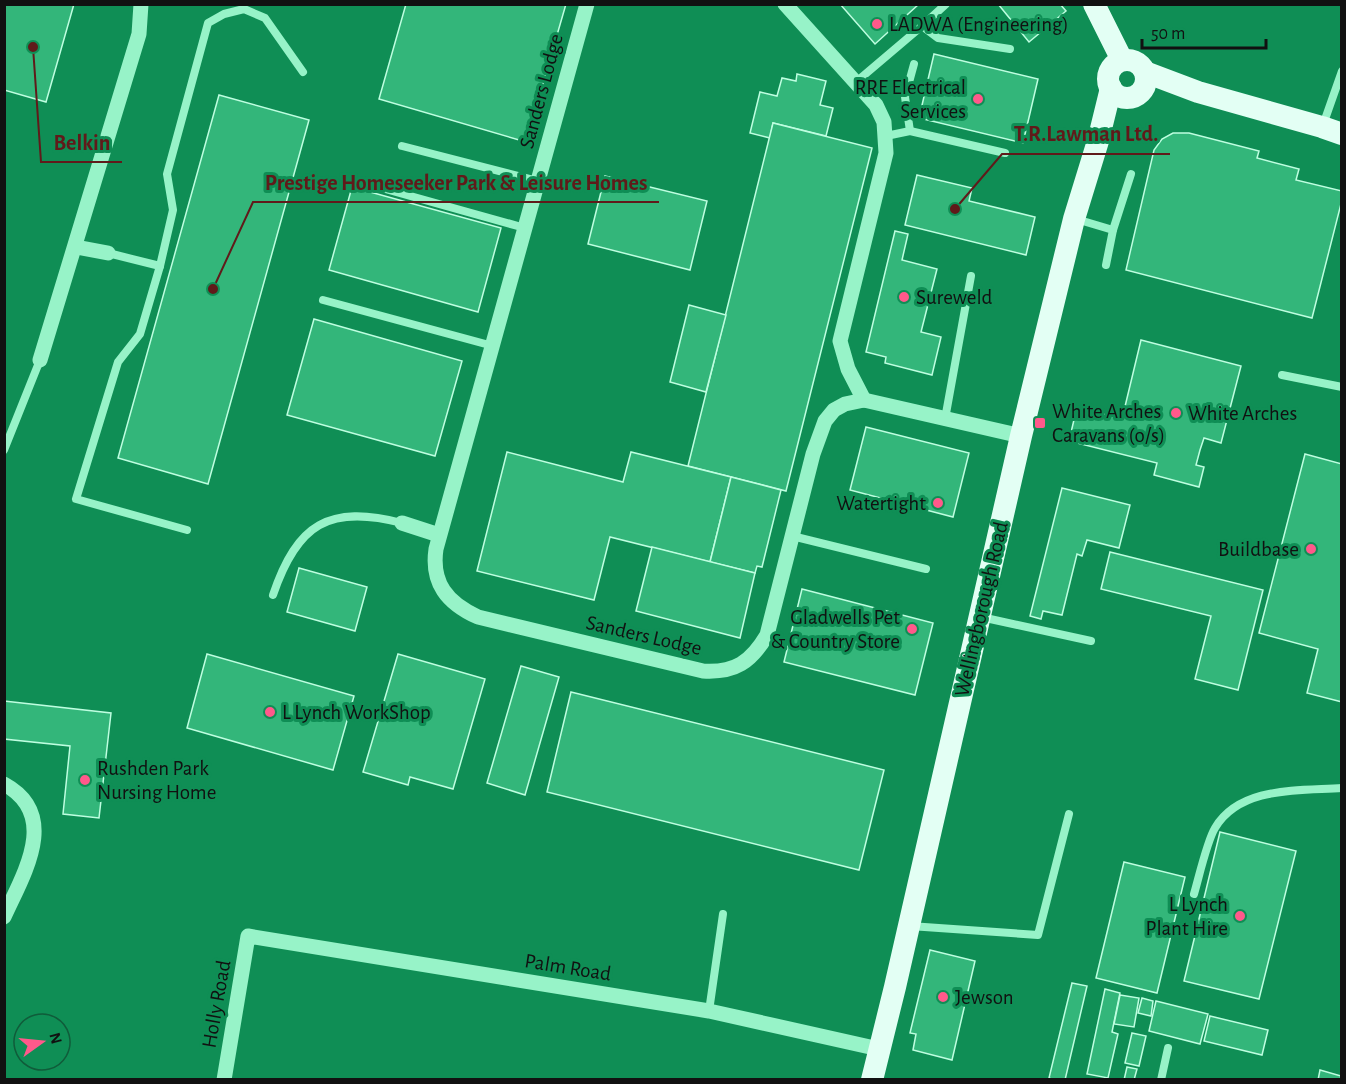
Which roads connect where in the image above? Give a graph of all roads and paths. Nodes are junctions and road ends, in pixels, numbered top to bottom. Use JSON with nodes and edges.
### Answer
{"nodes":[{"id":1,"x":141,"y":4,"type":"edge"},
{"id":2,"x":587,"y":4,"type":"edge"},
{"id":3,"x":946,"y":4,"type":"edge"},
{"id":4,"x":1094,"y":4,"type":"edge"},
{"id":5,"x":789,"y":6,"type":"edge"},
{"id":6,"x":922,"y":26,"type":"junction"},
{"id":7,"x":1010,"y":49,"type":"dead end"},
{"id":8,"x":914,"y":64,"type":"dead end"},
{"id":9,"x":1341,"y":71,"type":"edge"},
{"id":10,"x":303,"y":72,"type":"dead end"},
{"id":11,"x":856,"y":82,"type":"junction"},
{"id":12,"x":1131,"y":86,"type":"junction"},
{"id":13,"x":910,"y":130,"type":"junction"},
{"id":14,"x":1332,"y":131,"type":"edge"},
{"id":15,"x":886,"y":136,"type":"junction"},
{"id":16,"x":402,"y":146,"type":"dead end"},
{"id":17,"x":1005,"y":153,"type":"dead end"},
{"id":18,"x":1131,"y":174,"type":"dead end"},
{"id":19,"x":538,"y":181,"type":"junction"},
{"id":20,"x":371,"y":184,"type":"dead end"},
{"id":21,"x":1074,"y":219,"type":"junction"},
{"id":22,"x":525,"y":228,"type":"junction"},
{"id":23,"x":1113,"y":230,"type":"junction"},
{"id":24,"x":76,"y":247,"type":"junction"},
{"id":25,"x":108,"y":254,"type":"joint"},
{"id":26,"x":1106,"y":265,"type":"dead end"},
{"id":27,"x":160,"y":266,"type":"junction"},
{"id":28,"x":971,"y":276,"type":"dead end"},
{"id":29,"x":323,"y":300,"type":"dead end"},
{"id":30,"x":493,"y":346,"type":"junction"},
{"id":31,"x":40,"y":360,"type":"joint"},
{"id":32,"x":1282,"y":375,"type":"dead end"},
{"id":33,"x":1341,"y":387,"type":"edge"},
{"id":34,"x":864,"y":400,"type":"junction"},
{"id":35,"x":945,"y":419,"type":"junction"},
{"id":36,"x":1021,"y":436,"type":"junction"},
{"id":37,"x":4,"y":450,"type":"edge"},
{"id":38,"x":402,"y":523,"type":"joint"},
{"id":39,"x":187,"y":530,"type":"dead end"},
{"id":40,"x":440,"y":535,"type":"junction"},
{"id":41,"x":792,"y":536,"type":"junction"},
{"id":42,"x":926,"y":569,"type":"dead end"},
{"id":43,"x":273,"y":595,"type":"dead end"},
{"id":44,"x":979,"y":616,"type":"junction"},
{"id":45,"x":1091,"y":641,"type":"dead end"},
{"id":46,"x":4,"y":784,"type":"edge"},
{"id":47,"x":1341,"y":788,"type":"edge"},
{"id":48,"x":1069,"y":814,"type":"dead end"},
{"id":49,"x":1194,"y":894,"type":"dead end"},
{"id":50,"x":723,"y":914,"type":"dead end"},
{"id":51,"x":4,"y":916,"type":"edge"},
{"id":52,"x":909,"y":926,"type":"junction"},
{"id":53,"x":248,"y":936,"type":"joint"},
{"id":54,"x":709,"y":1011,"type":"junction"},
{"id":55,"x":1168,"y":1048,"type":"dead end"},
{"id":56,"x":879,"y":1049,"type":"junction"},
{"id":57,"x":224,"y":1080,"type":"edge"},
{"id":58,"x":872,"y":1080,"type":"edge"},
{"id":59,"x":1161,"y":1080,"type":"edge"}],
"edges":[{"from":1,"to":24,"type":"street"},
{"from":2,"to":19,"type":"street","name":"Sanders Lodge"},
{"from":3,"to":6,"type":"lane"},
{"from":4,"to":12,"type":"main road","name":"Wellingborough Road"},
{"from":5,"to":11,"type":"street"},
{"from":6,"to":7,"type":"lane"},
{"from":6,"to":11,"type":"lane"},
{"from":8,"to":13,"type":"lane"},
{"from":9,"to":14,"type":"lane"},
{"from":10,"to":27,"type":"lane"},
{"from":11,"to":15,"type":"street"},
{"from":12,"to":14,"type":"main road"},
{"from":12,"to":21,"type":"main road","name":"Wellingborough Road"},
{"from":13,"to":15,"type":"lane"},
{"from":13,"to":17,"type":"lane"},
{"from":15,"to":34,"type":"street"},
{"from":16,"to":19,"type":"lane"},
{"from":18,"to":23,"type":"lane"},
{"from":19,"to":22,"type":"street","name":"Sanders Lodge"},
{"from":20,"to":22,"type":"lane"},
{"from":21,"to":23,"type":"lane"},
{"from":21,"to":36,"type":"main road","name":"Wellingborough Road"},
{"from":22,"to":30,"type":"street","name":"Sanders Lodge"},
{"from":23,"to":26,"type":"lane"},
{"from":24,"to":25,"type":"street"},
{"from":24,"to":31,"type":"street"},
{"from":25,"to":27,"type":"lane"},
{"from":27,"to":39,"type":"lane"},
{"from":28,"to":35,"type":"lane"},
{"from":29,"to":30,"type":"lane"},
{"from":30,"to":40,"type":"street","name":"Sanders Lodge"},
{"from":31,"to":37,"type":"lane"},
{"from":32,"to":33,"type":"lane"},
{"from":34,"to":35,"type":"street"},
{"from":34,"to":41,"type":"street","name":"Sanders Lodge"},
{"from":35,"to":36,"type":"street"},
{"from":36,"to":44,"type":"main road","name":"Wellingborough Road"},
{"from":38,"to":40,"type":"street"},
{"from":38,"to":43,"type":"lane"},
{"from":40,"to":41,"type":"street","name":"Sanders Lodge"},
{"from":41,"to":42,"type":"lane"},
{"from":44,"to":45,"type":"lane"},
{"from":44,"to":52,"type":"main road","name":"Wellingborough Road"},
{"from":46,"to":51,"type":"street"},
{"from":47,"to":49,"type":"lane"},
{"from":48,"to":52,"type":"lane"},
{"from":50,"to":54,"type":"lane"},
{"from":52,"to":56,"type":"main road","name":"Wellingborough Road"},
{"from":53,"to":54,"type":"street","name":"Palm Road"},
{"from":53,"to":57,"type":"street","name":"Holly Road"},
{"from":54,"to":56,"type":"street","name":"Palm Road"},
{"from":55,"to":59,"type":"lane"},
{"from":56,"to":58,"type":"main road","name":"Wellingborough Road"}]}
